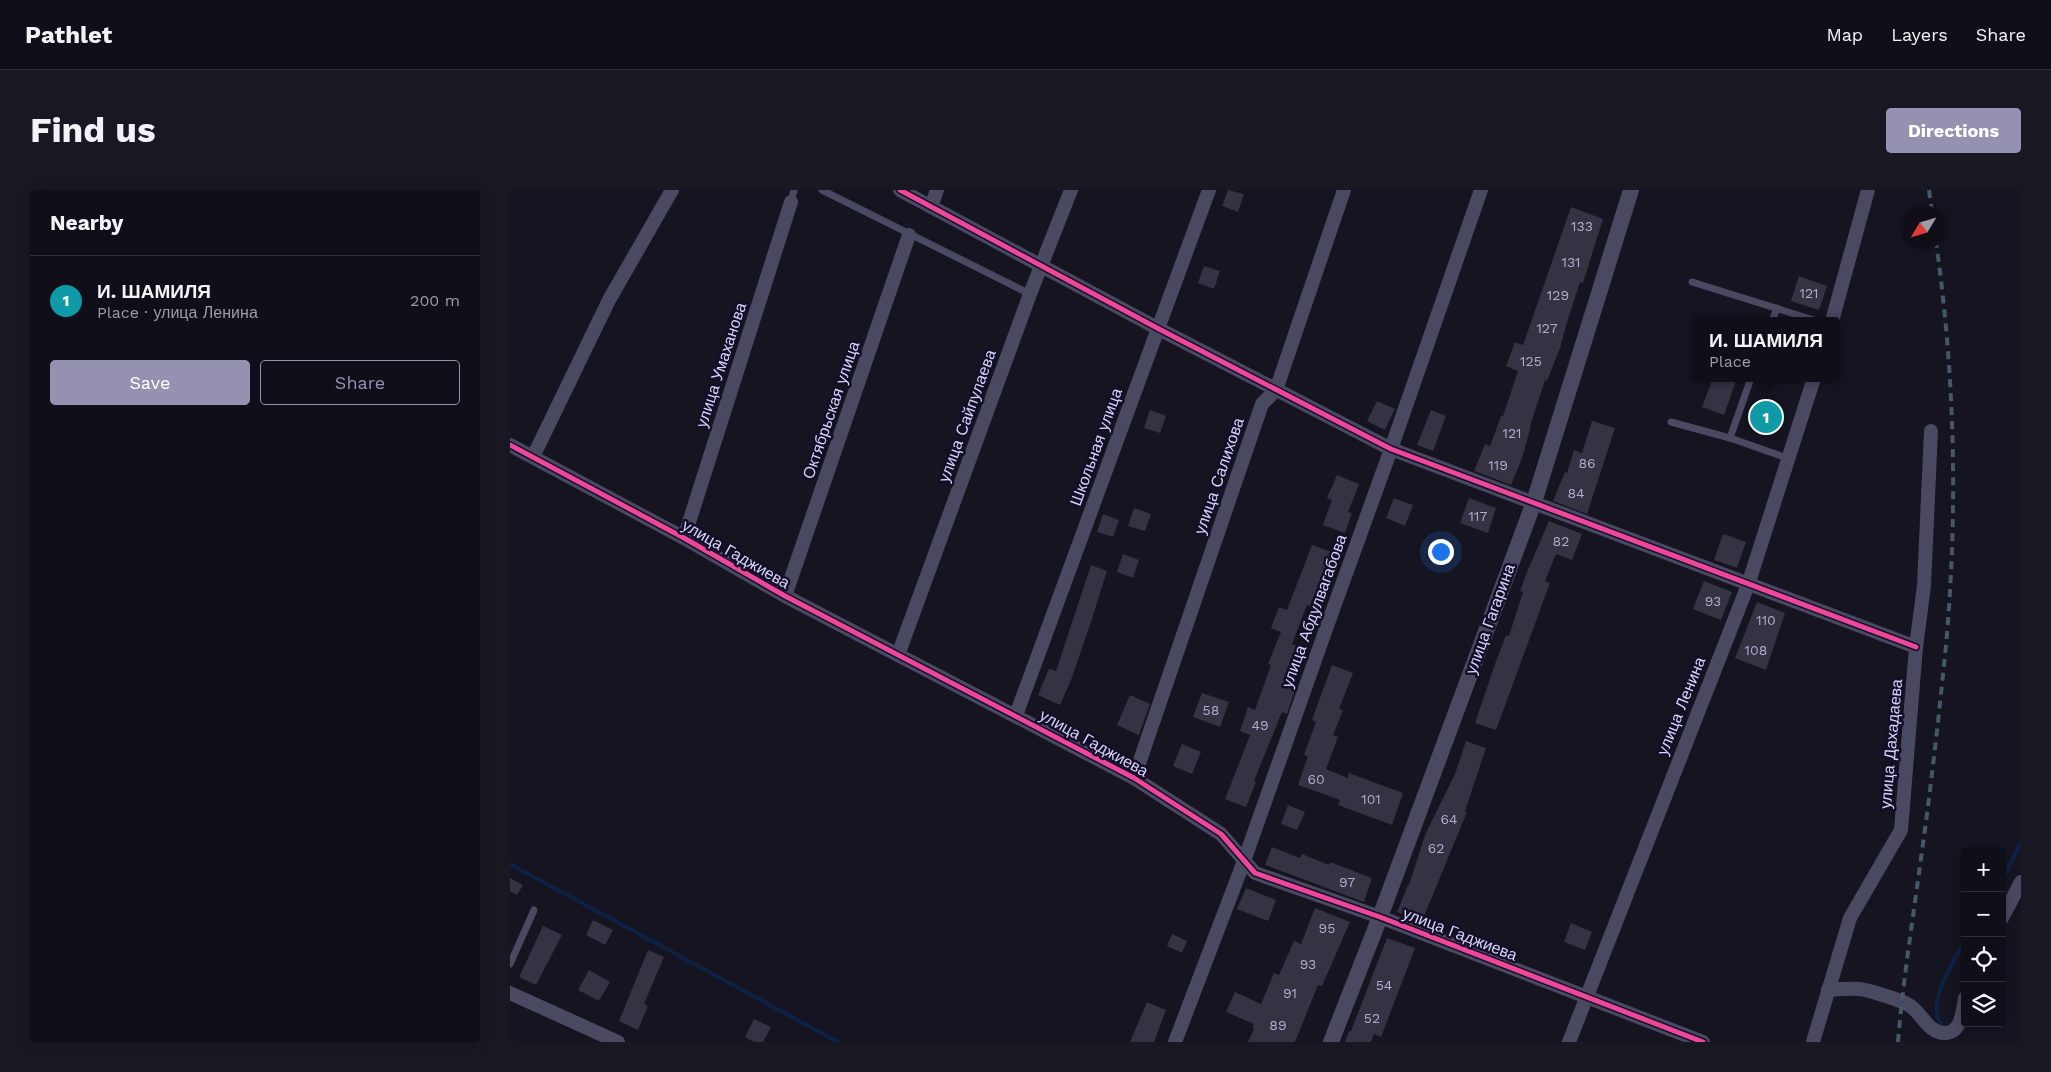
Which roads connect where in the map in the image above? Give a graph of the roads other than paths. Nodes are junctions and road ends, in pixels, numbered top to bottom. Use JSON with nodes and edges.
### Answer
{"nodes":[{"id":1,"x":672,"y":190,"type":"edge"},
{"id":2,"x":822,"y":190,"type":"edge"},
{"id":3,"x":900,"y":190,"type":"edge"},
{"id":4,"x":937,"y":190,"type":"edge"},
{"id":5,"x":1071,"y":190,"type":"edge"},
{"id":6,"x":1209,"y":190,"type":"edge"},
{"id":7,"x":1344,"y":190,"type":"edge"},
{"id":8,"x":1480,"y":190,"type":"edge"},
{"id":9,"x":1631,"y":190,"type":"edge"},
{"id":10,"x":1868,"y":190,"type":"edge"},
{"id":11,"x":793,"y":196,"type":"edge"},
{"id":12,"x":931,"y":207,"type":"junction"},
{"id":13,"x":909,"y":234,"type":"junction"},
{"id":14,"x":1042,"y":266,"type":"junction"},
{"id":15,"x":1692,"y":282,"type":"dead end"},
{"id":16,"x":1030,"y":294,"type":"junction"},
{"id":17,"x":1777,"y":308,"type":"junction"},
{"id":18,"x":1774,"y":317,"type":"edge"},
{"id":19,"x":1804,"y":317,"type":"edge"},
{"id":20,"x":1833,"y":317,"type":"edge"},
{"id":21,"x":1158,"y":329,"type":"junction"},
{"id":22,"x":1750,"y":382,"type":"edge"},
{"id":23,"x":1813,"y":382,"type":"edge"},
{"id":24,"x":1276,"y":390,"type":"junction"},
{"id":25,"x":1671,"y":422,"type":"dead end"},
{"id":26,"x":1931,"y":431,"type":"dead end"},
{"id":27,"x":1730,"y":438,"type":"junction"},
{"id":28,"x":510,"y":445,"type":"edge"},
{"id":29,"x":1391,"y":449,"type":"junction"},
{"id":30,"x":533,"y":457,"type":"junction"},
{"id":31,"x":1787,"y":458,"type":"junction"},
{"id":32,"x":1534,"y":502,"type":"junction"},
{"id":33,"x":684,"y":538,"type":"junction"},
{"id":34,"x":1748,"y":585,"type":"junction"},
{"id":35,"x":785,"y":596,"type":"junction"},
{"id":36,"x":1916,"y":647,"type":"junction"},
{"id":37,"x":898,"y":655,"type":"junction"},
{"id":38,"x":1016,"y":715,"type":"junction"},
{"id":39,"x":1134,"y":778,"type":"junction"},
{"id":40,"x":1244,"y":861,"type":"junction"},
{"id":41,"x":2021,"y":882,"type":"edge"},
{"id":42,"x":534,"y":910,"type":"dead end"},
{"id":43,"x":2006,"y":910,"type":"edge"},
{"id":44,"x":1380,"y":917,"type":"junction"},
{"id":45,"x":510,"y":964,"type":"edge"},
{"id":46,"x":1828,"y":990,"type":"junction"},
{"id":47,"x":510,"y":993,"type":"edge"},
{"id":48,"x":1585,"y":997,"type":"junction"},
{"id":49,"x":1961,"y":1017,"type":"edge"},
{"id":50,"x":615,"y":1041,"type":"edge"},
{"id":51,"x":1175,"y":1042,"type":"edge"},
{"id":52,"x":1331,"y":1042,"type":"edge"},
{"id":53,"x":1568,"y":1042,"type":"edge"},
{"id":54,"x":1702,"y":1042,"type":"edge"},
{"id":55,"x":1813,"y":1042,"type":"edge"}],
"edges":[{"from":1,"to":30,"type":"street"},
{"from":2,"to":13,"type":"lane"},
{"from":3,"to":12,"type":"street"},
{"from":4,"to":12,"type":"street"},
{"from":5,"to":14,"type":"street","name":"улица Сайпулаева"},
{"from":6,"to":21,"type":"street","name":"Школьная улица"},
{"from":7,"to":24,"type":"street","name":"улица Салихова"},
{"from":8,"to":29,"type":"street","name":"улица Абдулвагабова"},
{"from":9,"to":32,"type":"street","name":"улица Гагарина"},
{"from":10,"to":20,"type":"street"},
{"from":11,"to":33,"type":"street","name":"улица Умаханова"},
{"from":12,"to":14,"type":"street"},
{"from":13,"to":16,"type":"lane"},
{"from":13,"to":35,"type":"street","name":"Октябрьская улица"},
{"from":14,"to":16,"type":"street","name":"улица Сайпулаева"},
{"from":14,"to":21,"type":"street"},
{"from":15,"to":17,"type":"lane"},
{"from":16,"to":37,"type":"street","name":"улица Сайпулаева"},
{"from":17,"to":18,"type":"lane"},
{"from":17,"to":19,"type":"lane"},
{"from":21,"to":24,"type":"street"},
{"from":21,"to":38,"type":"street","name":"Школьная улица"},
{"from":22,"to":27,"type":"lane"},
{"from":23,"to":31,"type":"street","name":"улица Ленина"},
{"from":24,"to":29,"type":"street"},
{"from":24,"to":39,"type":"street","name":"улица Салихова"},
{"from":25,"to":27,"type":"lane"},
{"from":26,"to":36,"type":"street","name":"улица Дахадаева"},
{"from":27,"to":31,"type":"lane"},
{"from":28,"to":30,"type":"street","name":"улица Гаджиева"},
{"from":29,"to":32,"type":"street"},
{"from":29,"to":40,"type":"street","name":"улица Абдулвагабова"},
{"from":30,"to":33,"type":"street","name":"улица Гаджиева"},
{"from":31,"to":34,"type":"street","name":"улица Ленина"},
{"from":32,"to":34,"type":"street"},
{"from":32,"to":44,"type":"street","name":"улица Гагарина"},
{"from":33,"to":35,"type":"street","name":"улица Гаджиева"},
{"from":34,"to":36,"type":"street"},
{"from":34,"to":48,"type":"street","name":"улица Ленина"},
{"from":35,"to":37,"type":"street","name":"улица Гаджиева"},
{"from":36,"to":46,"type":"street","name":"улица Дахадаева"},
{"from":37,"to":38,"type":"street","name":"улица Гаджиева"},
{"from":38,"to":39,"type":"street","name":"улица Гаджиева"},
{"from":39,"to":40,"type":"street","name":"улица Гаджиева"},
{"from":40,"to":44,"type":"street","name":"улица Гаджиева"},
{"from":40,"to":51,"type":"street","name":"улица Абдулвагабова"},
{"from":41,"to":43,"type":"street"},
{"from":42,"to":45,"type":"lane"},
{"from":44,"to":48,"type":"street","name":"улица Гаджиева"},
{"from":44,"to":52,"type":"street","name":"улица Гагарина"},
{"from":46,"to":49,"type":"street"},
{"from":46,"to":55,"type":"street","name":"улица Дахадаева"},
{"from":47,"to":50,"type":"street"},
{"from":48,"to":53,"type":"street","name":"улица Ленина"},
{"from":48,"to":54,"type":"street","name":"улица Гаджиева"}]}
